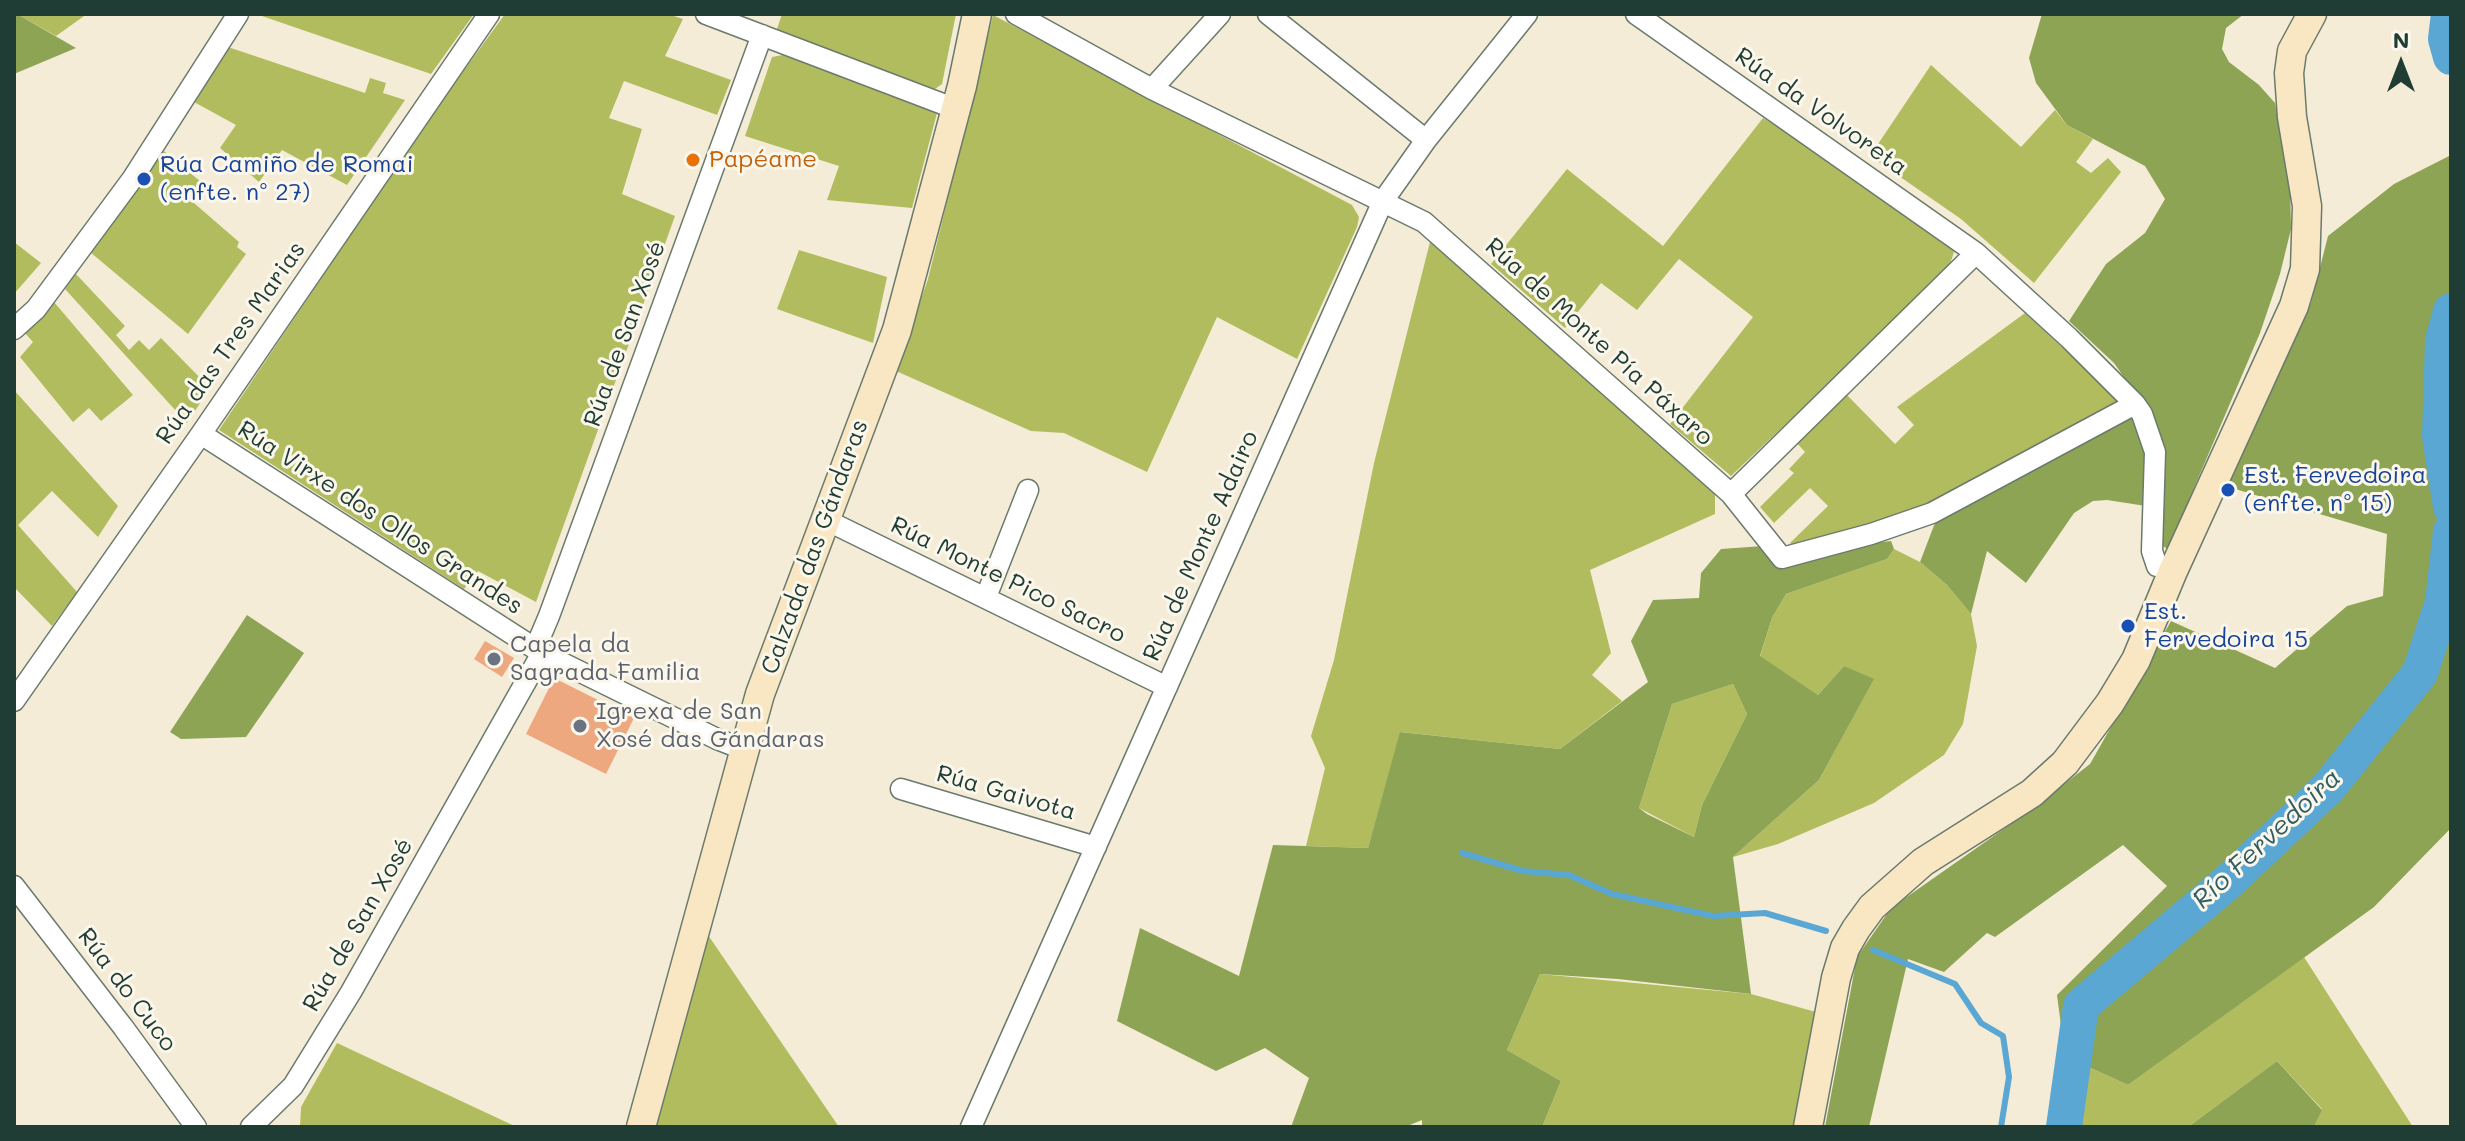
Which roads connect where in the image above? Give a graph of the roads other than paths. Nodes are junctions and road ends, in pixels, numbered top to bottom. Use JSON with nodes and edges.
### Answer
{"nodes":[{"id":1,"x":238,"y":14,"type":"edge"},
{"id":2,"x":489,"y":14,"type":"edge"},
{"id":3,"x":706,"y":14,"type":"edge"},
{"id":4,"x":977,"y":14,"type":"edge"},
{"id":5,"x":1016,"y":14,"type":"edge"},
{"id":6,"x":1220,"y":14,"type":"edge"},
{"id":7,"x":1268,"y":14,"type":"edge"},
{"id":8,"x":1527,"y":14,"type":"edge"},
{"id":9,"x":1636,"y":14,"type":"edge"},
{"id":10,"x":2312,"y":14,"type":"edge"},
{"id":11,"x":762,"y":35,"type":"junction"},
{"id":12,"x":1152,"y":89,"type":"junction"},
{"id":13,"x":956,"y":109,"type":"junction"},
{"id":14,"x":1426,"y":140,"type":"junction"},
{"id":15,"x":1383,"y":201,"type":"junction"},
{"id":16,"x":1976,"y":253,"type":"junction"},
{"id":17,"x":14,"y":329,"type":"edge"},
{"id":18,"x":2135,"y":404,"type":"junction"},
{"id":19,"x":201,"y":434,"type":"junction"},
{"id":20,"x":1028,"y":490,"type":"dead end"},
{"id":21,"x":1731,"y":494,"type":"junction"},
{"id":22,"x":826,"y":520,"type":"junction"},
{"id":23,"x":2173,"y":571,"type":"junction"},
{"id":24,"x":986,"y":597,"type":"junction"},
{"id":25,"x":538,"y":651,"type":"junction"},
{"id":26,"x":1167,"y":687,"type":"junction"},
{"id":27,"x":14,"y":701,"type":"edge"},
{"id":28,"x":745,"y":750,"type":"junction"},
{"id":29,"x":901,"y":789,"type":"dead end"},
{"id":30,"x":1096,"y":847,"type":"junction"},
{"id":31,"x":14,"y":886,"type":"edge"},
{"id":32,"x":196,"y":1127,"type":"edge"},
{"id":33,"x":251,"y":1127,"type":"edge"},
{"id":34,"x":641,"y":1127,"type":"edge"},
{"id":35,"x":971,"y":1127,"type":"edge"},
{"id":36,"x":1808,"y":1127,"type":"edge"}],
"edges":[{"from":1,"to":17,"type":"street"},
{"from":2,"to":19,"type":"street","name":"Rúa das Tres Marias"},
{"from":3,"to":11,"type":"street"},
{"from":4,"to":13,"type":"main road","name":"Calzada das Gándaras"},
{"from":5,"to":12,"type":"street","name":"Rúa de Monte Pía Páxaro"},
{"from":6,"to":12,"type":"street"},
{"from":7,"to":14,"type":"street"},
{"from":8,"to":14,"type":"street","name":"Rúa de Monte Adairo"},
{"from":9,"to":16,"type":"street","name":"Rúa da Volvoreta"},
{"from":10,"to":23,"type":"main road"},
{"from":11,"to":13,"type":"street"},
{"from":11,"to":25,"type":"street","name":"Rúa de San Xosé"},
{"from":12,"to":15,"type":"street","name":"Rúa de Monte Pía Páxaro"},
{"from":13,"to":22,"type":"main road","name":"Calzada das Gándaras"},
{"from":14,"to":15,"type":"street","name":"Rúa de Monte Adairo"},
{"from":15,"to":21,"type":"street","name":"Rúa de Monte Pía Páxaro"},
{"from":15,"to":26,"type":"street","name":"Rúa de Monte Adairo"},
{"from":16,"to":18,"type":"street","name":"Rúa da Volvoreta"},
{"from":16,"to":21,"type":"street"},
{"from":18,"to":21,"type":"street","name":"Rúa de Monte Pía Páxaro"},
{"from":18,"to":23,"type":"street","name":"Rúa da Volvoreta"},
{"from":19,"to":25,"type":"street","name":"Rúa Virxe dos Ollos Grandes"},
{"from":19,"to":27,"type":"street","name":"Rúa das Tres Marias"},
{"from":20,"to":24,"type":"street"},
{"from":22,"to":24,"type":"street","name":"Rúa Monte Pico Sacro"},
{"from":22,"to":28,"type":"main road","name":"Calzada das Gándaras"},
{"from":23,"to":36,"type":"main road"},
{"from":24,"to":26,"type":"street","name":"Rúa Monte Pico Sacro"},
{"from":25,"to":28,"type":"street","name":"Rúa Virxe dos Ollos Grandes"},
{"from":25,"to":33,"type":"street","name":"Rúa de San Xosé"},
{"from":26,"to":30,"type":"street","name":"Rúa de Monte Adairo"},
{"from":28,"to":34,"type":"main road","name":"Calzada das Gándaras"},
{"from":29,"to":30,"type":"street","name":"Rúa Gaivota"},
{"from":30,"to":35,"type":"street","name":"Rúa de Monte Adairo"},
{"from":31,"to":32,"type":"street","name":"Rúa do Cuco"}]}
